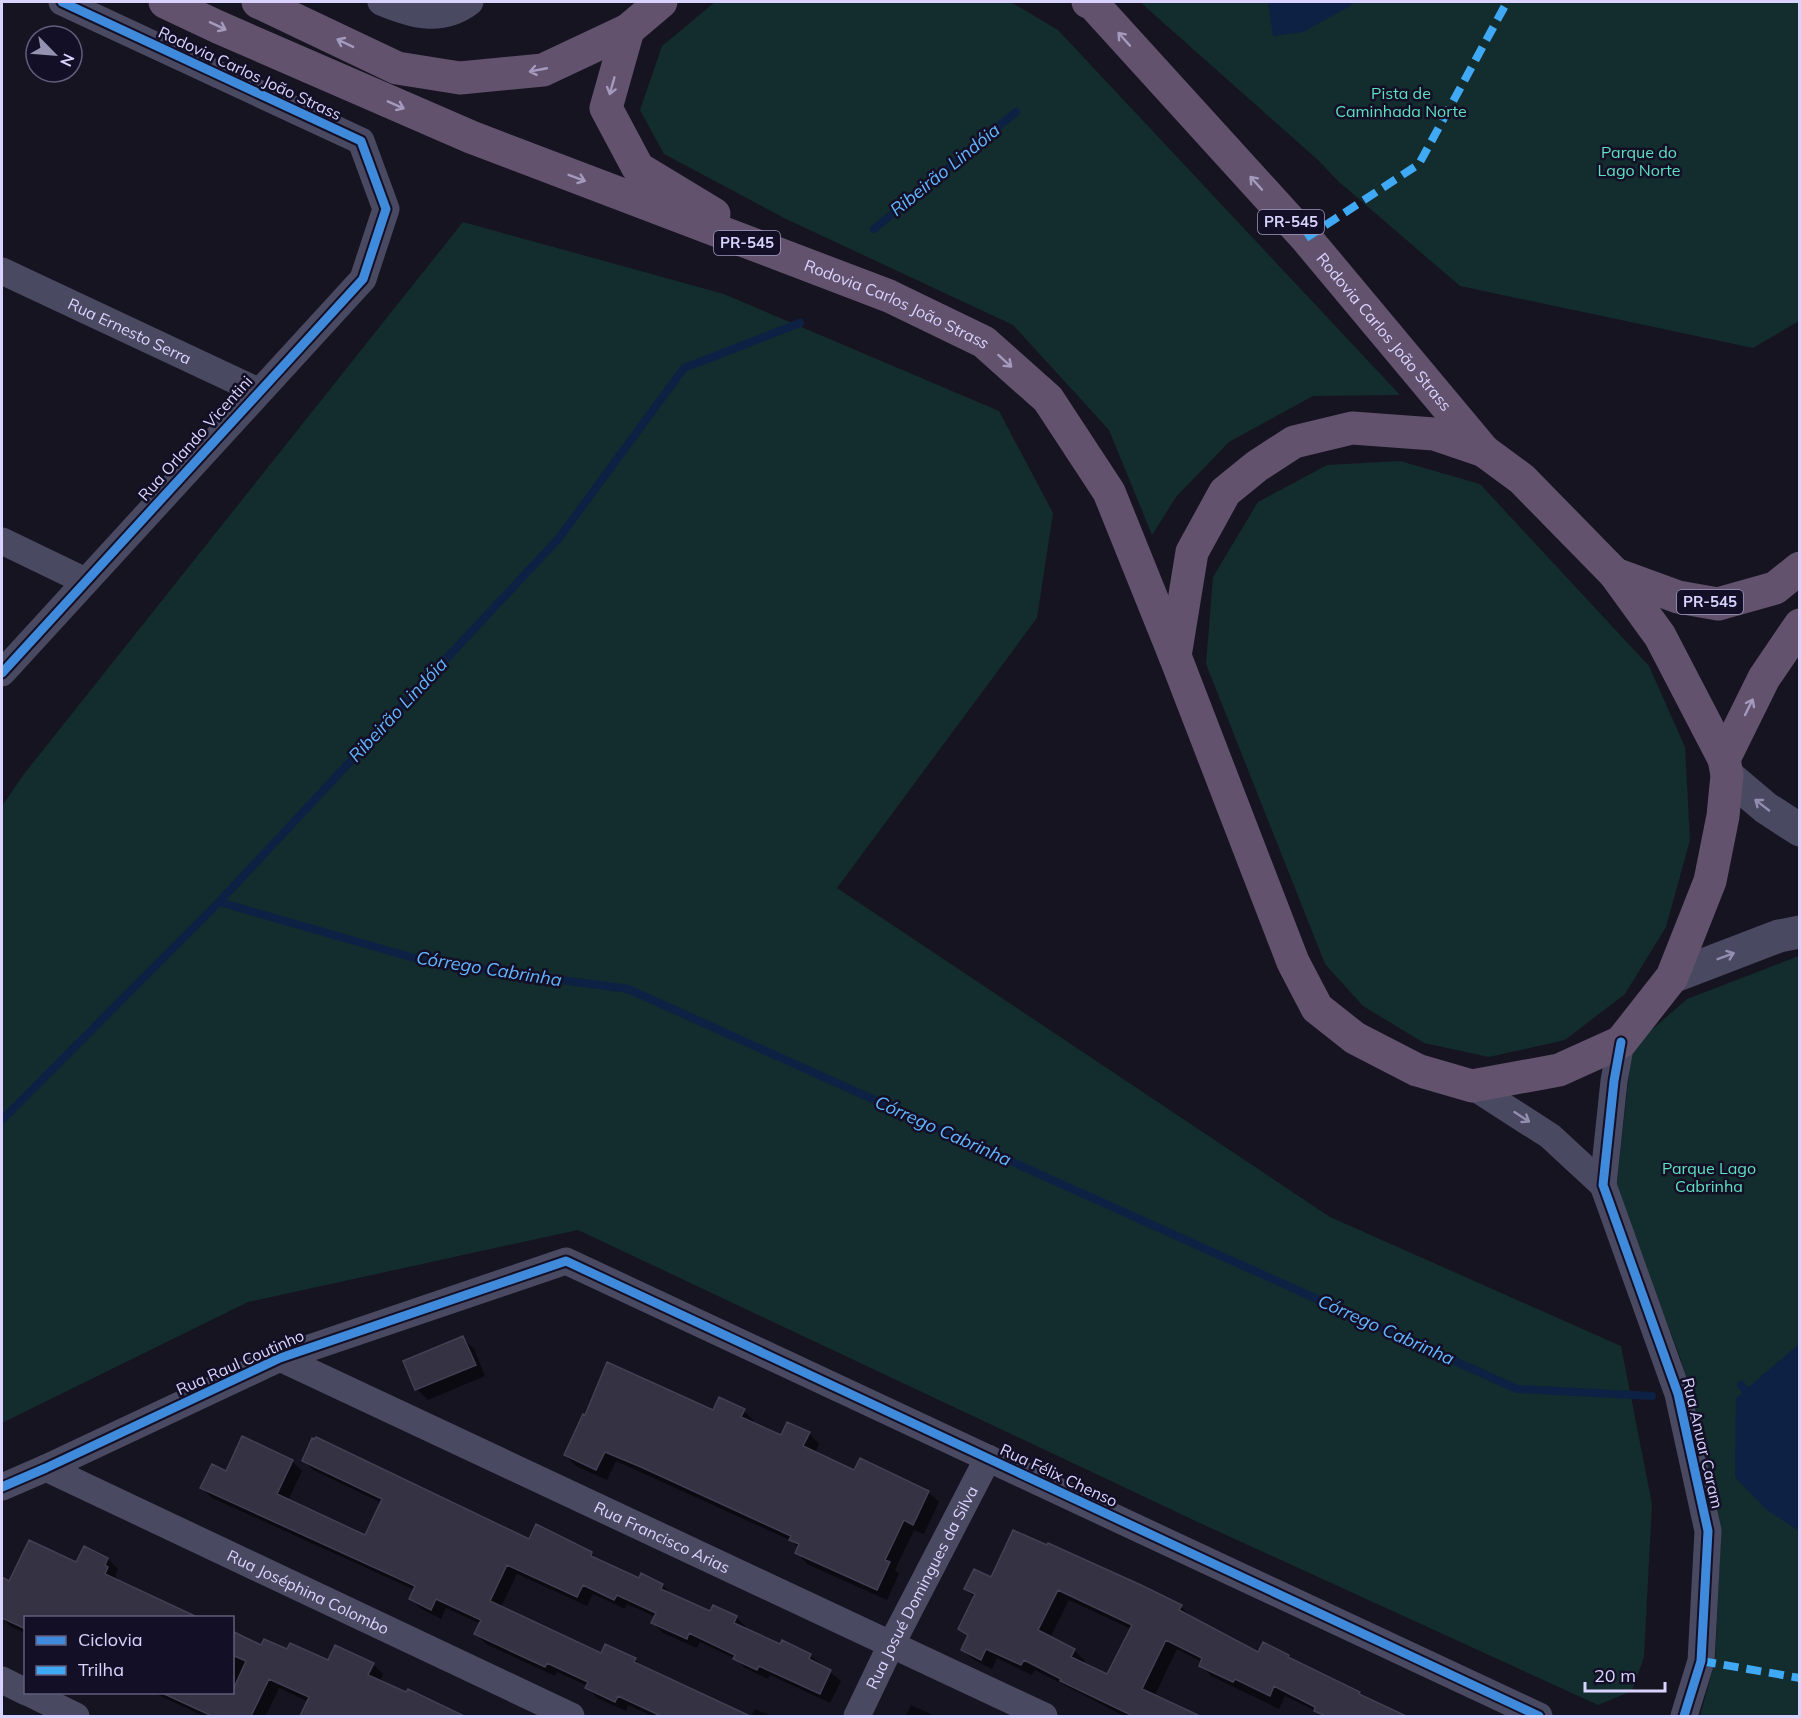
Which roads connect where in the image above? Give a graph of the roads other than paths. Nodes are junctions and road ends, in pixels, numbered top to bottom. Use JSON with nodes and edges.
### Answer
{"nodes":[{"id":1,"x":62,"y":2,"type":"edge"},
{"id":2,"x":165,"y":2,"type":"edge"},
{"id":3,"x":258,"y":2,"type":"edge"},
{"id":4,"x":381,"y":2,"type":"edge"},
{"id":5,"x":470,"y":2,"type":"edge"},
{"id":6,"x":661,"y":2,"type":"edge"},
{"id":7,"x":1091,"y":2,"type":"edge"},
{"id":8,"x":628,"y":30,"type":"junction"},
{"id":9,"x":386,"y":209,"type":"joint"},
{"id":10,"x":783,"y":256,"type":"junction"},
{"id":11,"x":2,"y":271,"type":"edge"},
{"id":12,"x":258,"y":391,"type":"junction"},
{"id":13,"x":1484,"y":451,"type":"junction"},
{"id":14,"x":2,"y":541,"type":"edge"},
{"id":15,"x":1800,"y":568,"type":"edge"},
{"id":16,"x":1615,"y":574,"type":"junction"},
{"id":17,"x":85,"y":581,"type":"junction"},
{"id":18,"x":1800,"y":625,"type":"edge"},
{"id":19,"x":1175,"y":656,"type":"junction"},
{"id":20,"x":2,"y":673,"type":"edge"},
{"id":21,"x":1725,"y":767,"type":"junction"},
{"id":22,"x":1800,"y":831,"type":"edge"},
{"id":23,"x":1800,"y":932,"type":"edge"},
{"id":24,"x":1672,"y":977,"type":"junction"},
{"id":25,"x":1621,"y":1042,"type":"junction"},
{"id":26,"x":1472,"y":1086,"type":"junction"},
{"id":27,"x":1603,"y":1185,"type":"junction"},
{"id":28,"x":566,"y":1261,"type":"joint"},
{"id":29,"x":280,"y":1358,"type":"junction"},
{"id":30,"x":988,"y":1458,"type":"junction"},
{"id":31,"x":45,"y":1468,"type":"junction"},
{"id":32,"x":2,"y":1487,"type":"edge"},
{"id":33,"x":891,"y":1645,"type":"junction"},
{"id":34,"x":2,"y":1680,"type":"edge"},
{"id":35,"x":34,"y":1701,"type":"edge"},
{"id":36,"x":76,"y":1716,"type":"edge"},
{"id":37,"x":571,"y":1716,"type":"edge"},
{"id":38,"x":857,"y":1716,"type":"edge"},
{"id":39,"x":1044,"y":1716,"type":"edge"},
{"id":40,"x":1539,"y":1716,"type":"edge"},
{"id":41,"x":1684,"y":1716,"type":"edge"}],
"edges":[{"from":1,"to":9,"type":"street","name":"Rodovia Carlos João Strass"},
{"from":2,"to":10,"type":"highway","name":"Rodovia Carlos João Strass","number":"PR-545","one_way":true},
{"from":8,"to":3,"type":"highway","one_way":true},
{"from":4,"to":5,"type":"street"},
{"from":6,"to":8,"type":"highway"},
{"from":13,"to":7,"type":"highway","name":"Rodovia Carlos João Strass","number":"PR-545","one_way":true},
{"from":8,"to":10,"type":"highway","one_way":true},
{"from":9,"to":12,"type":"street","name":"Rua Orlando Vicentini"},
{"from":10,"to":19,"type":"highway","name":"Rodovia Carlos João Strass","number":"PR-545","one_way":true},
{"from":11,"to":12,"type":"street","name":"Rua Ernesto Serra"},
{"from":12,"to":17,"type":"street","name":"Rua Orlando Vicentini"},
{"from":13,"to":16,"type":"highway"},
{"from":13,"to":19,"type":"highway"},
{"from":14,"to":17,"type":"street"},
{"from":15,"to":16,"type":"highway","number":"PR-545"},
{"from":16,"to":21,"type":"highway"},
{"from":17,"to":20,"type":"street","name":"Rua Orlando Vicentini"},
{"from":21,"to":18,"type":"highway","one_way":true},
{"from":19,"to":26,"type":"highway","name":"Rodovia Carlos João Strass"},
{"from":22,"to":21,"type":"street","one_way":true},
{"from":21,"to":24,"type":"highway"},
{"from":24,"to":23,"type":"street","one_way":true},
{"from":24,"to":25,"type":"highway"},
{"from":25,"to":26,"type":"highway"},
{"from":25,"to":27,"type":"street"},
{"from":26,"to":27,"type":"street","one_way":true},
{"from":27,"to":41,"type":"street","name":"Rua Anuar Caram"},
{"from":28,"to":29,"type":"street","name":"Rua Raul Coutinho"},
{"from":28,"to":30,"type":"street","name":"Rua Félix Chenso"},
{"from":29,"to":31,"type":"street","name":"Rua Raul Coutinho"},
{"from":29,"to":33,"type":"street","name":"Rua Francisco Arias"},
{"from":30,"to":33,"type":"street","name":"Rua Josué Domingues da Silva"},
{"from":30,"to":40,"type":"street","name":"Rua Félix Chenso"},
{"from":31,"to":32,"type":"street","name":"Rua Raul Coutinho"},
{"from":31,"to":37,"type":"street","name":"Rua Joséphina Colombo"},
{"from":33,"to":38,"type":"street","name":"Rua Josué Domingues da Silva"},
{"from":33,"to":39,"type":"street","name":"Rua Francisco Arias"},
{"from":34,"to":35,"type":"street"},
{"from":35,"to":36,"type":"street"}]}
